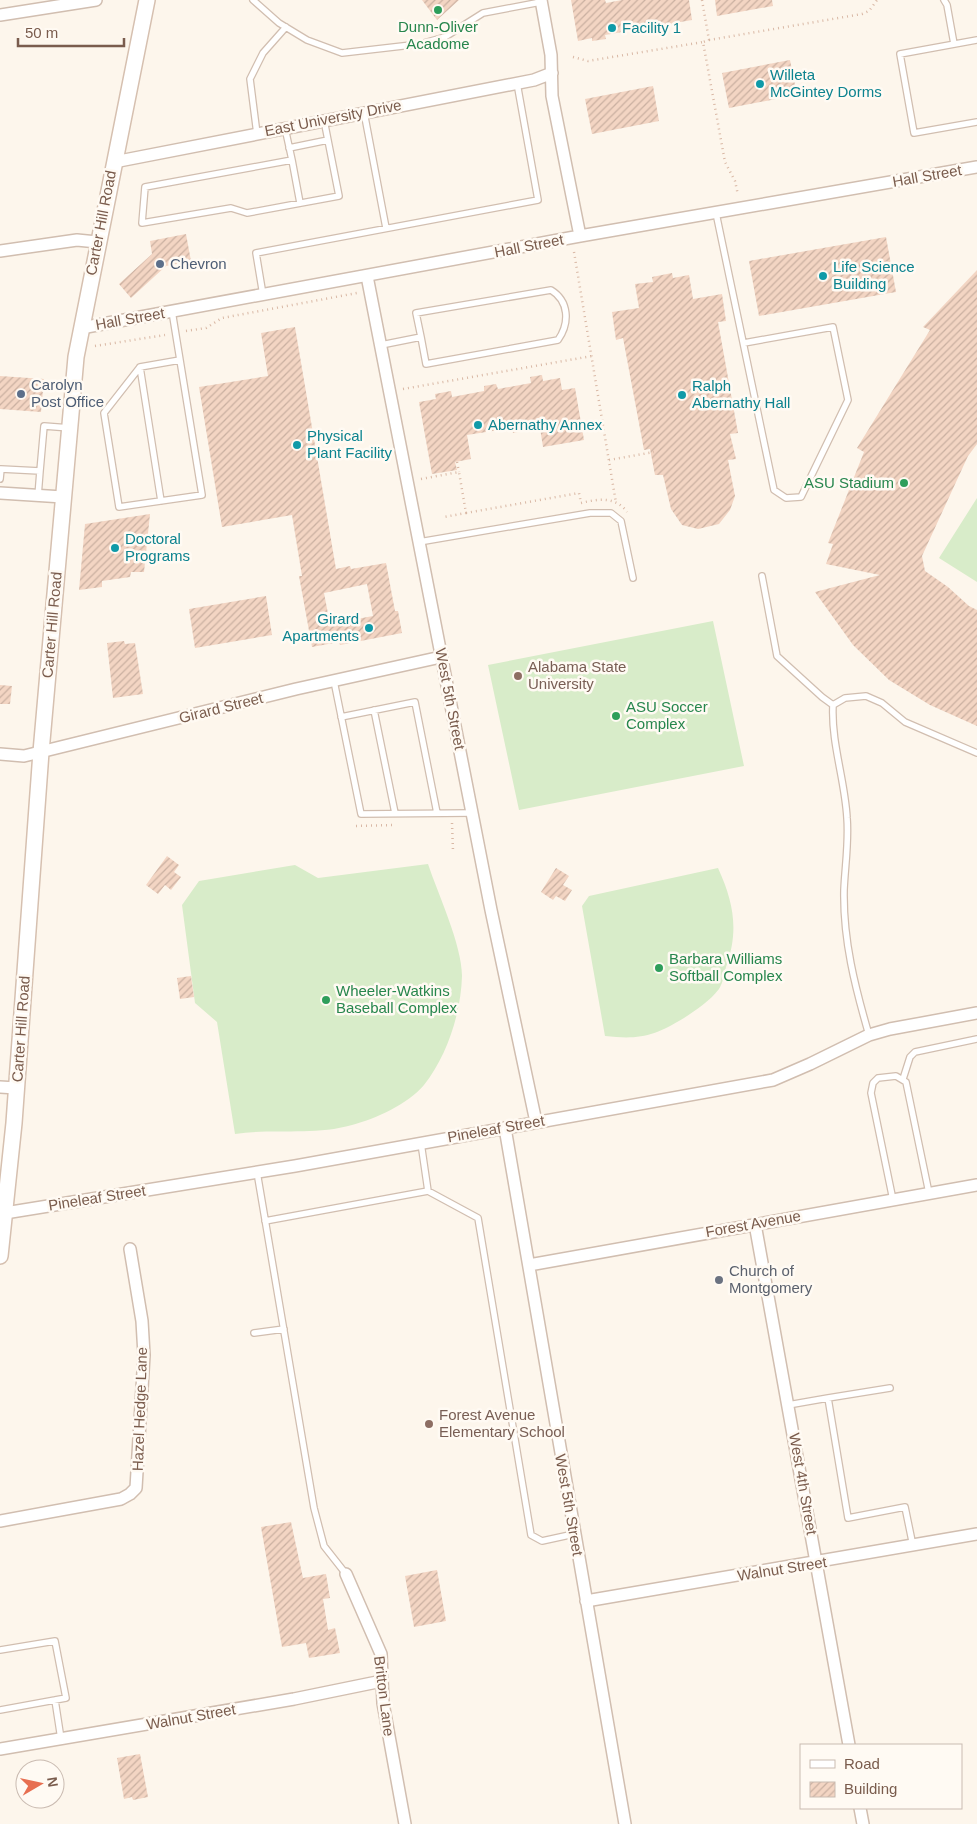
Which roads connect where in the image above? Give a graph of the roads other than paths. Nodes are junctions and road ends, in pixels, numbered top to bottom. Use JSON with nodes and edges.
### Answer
{"nodes":[{"id":1,"x":96,"y":0,"type":"edge"},
{"id":2,"x":147,"y":0,"type":"edge"},
{"id":3,"x":253,"y":0,"type":"edge"},
{"id":4,"x":944,"y":0,"type":"edge"},
{"id":5,"x":541,"y":1,"type":"edge"},
{"id":6,"x":0,"y":14,"type":"edge"},
{"id":7,"x":286,"y":27,"type":"junction"},
{"id":8,"x":977,"y":40,"type":"edge"},
{"id":9,"x":954,"y":44,"type":"junction"},
{"id":10,"x":552,"y":73,"type":"junction"},
{"id":11,"x":517,"y":83,"type":"junction"},
{"id":12,"x":364,"y":112,"type":"junction"},
{"id":13,"x":324,"y":120,"type":"junction"},
{"id":14,"x":977,"y":122,"type":"edge"},
{"id":15,"x":285,"y":128,"type":"junction"},
{"id":16,"x":256,"y":134,"type":"junction"},
{"id":17,"x":328,"y":140,"type":"junction"},
{"id":18,"x":289,"y":148,"type":"junction"},
{"id":19,"x":292,"y":160,"type":"junction"},
{"id":20,"x":114,"y":162,"type":"junction"},
{"id":21,"x":977,"y":167,"type":"edge"},
{"id":22,"x":300,"y":203,"type":"junction"},
{"id":23,"x":716,"y":213,"type":"junction"},
{"id":24,"x":386,"y":228,"type":"junction"},
{"id":25,"x":580,"y":236,"type":"junction"},
{"id":26,"x":97,"y":242,"type":"junction"},
{"id":27,"x":0,"y":251,"type":"edge"},
{"id":28,"x":367,"y":276,"type":"junction"},
{"id":29,"x":263,"y":295,"type":"junction"},
{"id":30,"x":172,"y":311,"type":"junction"},
{"id":31,"x":81,"y":328,"type":"junction"},
{"id":32,"x":421,"y":337,"type":"junction"},
{"id":33,"x":744,"y":343,"type":"junction"},
{"id":34,"x":381,"y":345,"type":"junction"},
{"id":35,"x":180,"y":360,"type":"junction"},
{"id":36,"x":140,"y":367,"type":"junction"},
{"id":37,"x":70,"y":428,"type":"junction"},
{"id":38,"x":40,"y":471,"type":"junction"},
{"id":39,"x":0,"y":479,"type":"edge"},
{"id":40,"x":0,"y":493,"type":"edge"},
{"id":41,"x":38,"y":496,"type":"junction"},
{"id":42,"x":63,"y":497,"type":"junction"},
{"id":43,"x":161,"y":501,"type":"junction"},
{"id":44,"x":419,"y":542,"type":"junction"},
{"id":45,"x":762,"y":576,"type":"dead end"},
{"id":46,"x":633,"y":578,"type":"dead end"},
{"id":47,"x":442,"y":657,"type":"junction"},
{"id":48,"x":334,"y":681,"type":"junction"},
{"id":49,"x":833,"y":705,"type":"junction"},
{"id":50,"x":374,"y":710,"type":"junction"},
{"id":51,"x":341,"y":717,"type":"junction"},
{"id":52,"x":41,"y":752,"type":"junction"},
{"id":53,"x":977,"y":753,"type":"edge"},
{"id":54,"x":0,"y":754,"type":"edge"},
{"id":55,"x":395,"y":813,"type":"junction"},
{"id":56,"x":438,"y":813,"type":"junction"},
{"id":57,"x":472,"y":813,"type":"junction"},
{"id":58,"x":977,"y":1013,"type":"edge"},
{"id":59,"x":869,"y":1035,"type":"junction"},
{"id":60,"x":977,"y":1039,"type":"edge"},
{"id":61,"x":903,"y":1079,"type":"junction"},
{"id":62,"x":0,"y":1087,"type":"edge"},
{"id":63,"x":16,"y":1088,"type":"junction"},
{"id":64,"x":536,"y":1122,"type":"junction"},
{"id":65,"x":505,"y":1128,"type":"junction"},
{"id":66,"x":421,"y":1143,"type":"junction"},
{"id":67,"x":257,"y":1172,"type":"junction"},
{"id":68,"x":977,"y":1185,"type":"edge"},
{"id":69,"x":428,"y":1191,"type":"junction"},
{"id":70,"x":929,"y":1193,"type":"junction"},
{"id":71,"x":893,"y":1200,"type":"junction"},
{"id":72,"x":5,"y":1213,"type":"junction"},
{"id":73,"x":266,"y":1221,"type":"junction"},
{"id":74,"x":756,"y":1224,"type":"junction"},
{"id":75,"x":130,"y":1249,"type":"dead end"},
{"id":76,"x":0,"y":1256,"type":"edge"},
{"id":77,"x":529,"y":1265,"type":"junction"},
{"id":78,"x":284,"y":1328,"type":"junction"},
{"id":79,"x":254,"y":1333,"type":"dead end"},
{"id":80,"x":890,"y":1388,"type":"dead end"},
{"id":81,"x":828,"y":1398,"type":"junction"},
{"id":82,"x":788,"y":1405,"type":"junction"},
{"id":83,"x":0,"y":1521,"type":"edge"},
{"id":84,"x":574,"y":1534,"type":"junction"},
{"id":85,"x":977,"y":1534,"type":"edge"},
{"id":86,"x":913,"y":1546,"type":"junction"},
{"id":87,"x":817,"y":1563,"type":"junction"},
{"id":88,"x":346,"y":1574,"type":"joint"},
{"id":89,"x":586,"y":1601,"type":"junction"},
{"id":90,"x":0,"y":1650,"type":"edge"},
{"id":91,"x":382,"y":1681,"type":"junction"},
{"id":92,"x":55,"y":1700,"type":"junction"},
{"id":93,"x":0,"y":1710,"type":"edge"},
{"id":94,"x":61,"y":1739,"type":"junction"},
{"id":95,"x":849,"y":1744,"type":"edge"},
{"id":96,"x":0,"y":1749,"type":"edge"},
{"id":97,"x":860,"y":1809,"type":"edge"},
{"id":98,"x":405,"y":1824,"type":"edge"},
{"id":99,"x":625,"y":1824,"type":"edge"},
{"id":100,"x":863,"y":1824,"type":"edge"}],
"edges":[{"from":1,"to":6,"type":"street"},
{"from":2,"to":20,"type":"main road","name":"Carter Hill Road"},
{"from":3,"to":7,"type":"lane"},
{"from":4,"to":9,"type":"lane"},
{"from":5,"to":7,"type":"lane"},
{"from":5,"to":10,"type":"street"},
{"from":7,"to":16,"type":"lane"},
{"from":8,"to":9,"type":"lane"},
{"from":9,"to":14,"type":"lane"},
{"from":10,"to":11,"type":"street","name":"East University Drive"},
{"from":10,"to":25,"type":"street"},
{"from":11,"to":12,"type":"street","name":"East University Drive"},
{"from":11,"to":24,"type":"lane"},
{"from":12,"to":13,"type":"street","name":"East University Drive"},
{"from":12,"to":24,"type":"lane"},
{"from":13,"to":15,"type":"street","name":"East University Drive"},
{"from":13,"to":17,"type":"lane"},
{"from":15,"to":16,"type":"street","name":"East University Drive"},
{"from":15,"to":18,"type":"lane"},
{"from":16,"to":20,"type":"street","name":"East University Drive"},
{"from":17,"to":18,"type":"lane"},
{"from":17,"to":22,"type":"lane"},
{"from":18,"to":19,"type":"lane"},
{"from":19,"to":22,"type":"lane"},
{"from":19,"to":22,"type":"lane"},
{"from":20,"to":26,"type":"main road","name":"Carter Hill Road"},
{"from":21,"to":23,"type":"street","name":"Hall Street"},
{"from":23,"to":25,"type":"street","name":"Hall Street"},
{"from":23,"to":33,"type":"lane"},
{"from":24,"to":29,"type":"lane"},
{"from":25,"to":28,"type":"street","name":"Hall Street"},
{"from":26,"to":27,"type":"street"},
{"from":26,"to":31,"type":"main road","name":"Carter Hill Road"},
{"from":28,"to":29,"type":"street","name":"Hall Street"},
{"from":28,"to":34,"type":"street","name":"West 5th Street"},
{"from":29,"to":30,"type":"street","name":"Hall Street"},
{"from":30,"to":31,"type":"street","name":"Hall Street"},
{"from":30,"to":35,"type":"lane"},
{"from":31,"to":37,"type":"main road","name":"Carter Hill Road"},
{"from":32,"to":32,"type":"lane"},
{"from":32,"to":34,"type":"lane"},
{"from":33,"to":33,"type":"lane"},
{"from":34,"to":44,"type":"street","name":"West 5th Street"},
{"from":35,"to":36,"type":"lane"},
{"from":35,"to":43,"type":"lane"},
{"from":36,"to":43,"type":"lane"},
{"from":36,"to":43,"type":"lane"},
{"from":37,"to":38,"type":"lane"},
{"from":37,"to":42,"type":"main road","name":"Carter Hill Road"},
{"from":38,"to":39,"type":"lane"},
{"from":38,"to":41,"type":"lane"},
{"from":40,"to":41,"type":"street"},
{"from":41,"to":42,"type":"street"},
{"from":42,"to":52,"type":"main road","name":"Carter Hill Road"},
{"from":44,"to":46,"type":"lane"},
{"from":44,"to":47,"type":"street","name":"West 5th Street"},
{"from":45,"to":49,"type":"lane"},
{"from":47,"to":48,"type":"street","name":"Girard Street"},
{"from":47,"to":57,"type":"street","name":"West 5th Street"},
{"from":48,"to":51,"type":"lane"},
{"from":48,"to":52,"type":"street","name":"Girard Street"},
{"from":49,"to":53,"type":"lane"},
{"from":49,"to":59,"type":"lane"},
{"from":50,"to":51,"type":"lane"},
{"from":50,"to":55,"type":"lane"},
{"from":50,"to":56,"type":"lane"},
{"from":51,"to":55,"type":"lane"},
{"from":52,"to":54,"type":"street","name":"Girard Street"},
{"from":52,"to":63,"type":"main road","name":"Carter Hill Road"},
{"from":55,"to":56,"type":"lane"},
{"from":56,"to":57,"type":"lane"},
{"from":57,"to":64,"type":"street","name":"West 5th Street"},
{"from":58,"to":59,"type":"street","name":"Pineleaf Street"},
{"from":59,"to":64,"type":"street","name":"Pineleaf Street"},
{"from":60,"to":61,"type":"lane"},
{"from":61,"to":70,"type":"lane"},
{"from":61,"to":71,"type":"lane"},
{"from":62,"to":63,"type":"street"},
{"from":63,"to":72,"type":"main road","name":"Carter Hill Road"},
{"from":64,"to":65,"type":"street","name":"Pineleaf Street"},
{"from":65,"to":66,"type":"street","name":"Pineleaf Street"},
{"from":65,"to":77,"type":"street","name":"West 5th Street"},
{"from":66,"to":67,"type":"street","name":"Pineleaf Street"},
{"from":66,"to":69,"type":"lane"},
{"from":67,"to":72,"type":"street","name":"Pineleaf Street"},
{"from":67,"to":73,"type":"lane"},
{"from":68,"to":70,"type":"street","name":"Forest Avenue"},
{"from":69,"to":73,"type":"lane"},
{"from":69,"to":84,"type":"lane"},
{"from":70,"to":71,"type":"street","name":"Forest Avenue"},
{"from":71,"to":74,"type":"street","name":"Forest Avenue"},
{"from":72,"to":76,"type":"main road","name":"Carter Hill Road"},
{"from":73,"to":78,"type":"lane"},
{"from":74,"to":77,"type":"street","name":"Forest Avenue"},
{"from":74,"to":82,"type":"street","name":"West 4th Street"},
{"from":75,"to":83,"type":"street","name":"Hazel Hedge Lane"},
{"from":77,"to":84,"type":"street","name":"West 5th Street"},
{"from":78,"to":79,"type":"lane"},
{"from":78,"to":88,"type":"lane"},
{"from":80,"to":81,"type":"lane"},
{"from":81,"to":82,"type":"lane"},
{"from":81,"to":86,"type":"lane"},
{"from":82,"to":87,"type":"street","name":"West 4th Street"},
{"from":84,"to":89,"type":"street","name":"West 5th Street"},
{"from":85,"to":86,"type":"street","name":"Walnut Street"},
{"from":86,"to":87,"type":"street","name":"Walnut Street"},
{"from":87,"to":89,"type":"street","name":"Walnut Street"},
{"from":87,"to":95,"type":"street","name":"West 4th Street"},
{"from":88,"to":91,"type":"street","name":"Britton Lane"},
{"from":89,"to":99,"type":"street","name":"West 5th Street"},
{"from":90,"to":92,"type":"lane"},
{"from":91,"to":94,"type":"street","name":"Walnut Street"},
{"from":91,"to":98,"type":"street","name":"Britton Lane"},
{"from":92,"to":93,"type":"lane"},
{"from":92,"to":94,"type":"lane"},
{"from":94,"to":96,"type":"street","name":"Walnut Street"},
{"from":97,"to":100,"type":"street"}]}
